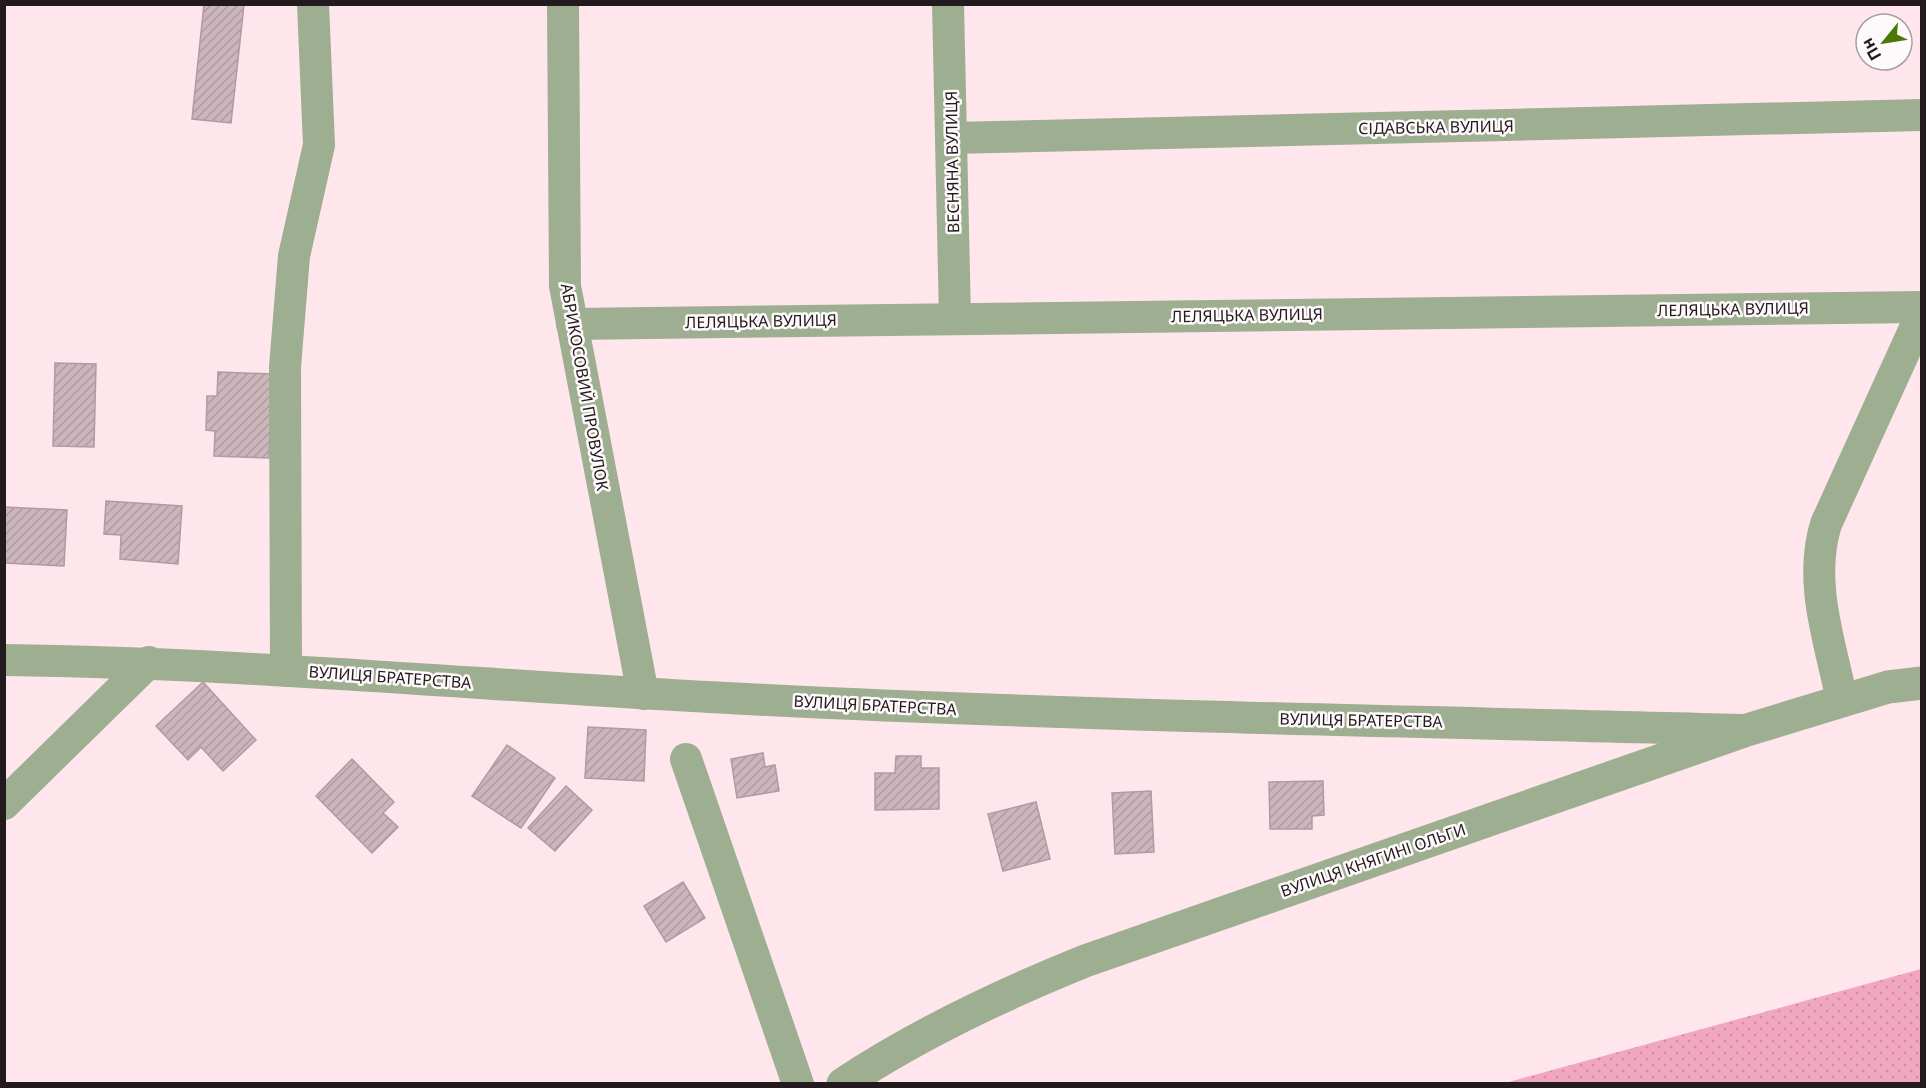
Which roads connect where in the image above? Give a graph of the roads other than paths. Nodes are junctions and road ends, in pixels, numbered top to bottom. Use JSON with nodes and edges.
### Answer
{"nodes":[{"id":1,"x":313,"y":4,"type":"edge"},
{"id":2,"x":563,"y":4,"type":"edge"},
{"id":3,"x":948,"y":4,"type":"edge"},
{"id":4,"x":1922,"y":115,"type":"edge"},
{"id":5,"x":951,"y":138,"type":"junction"},
{"id":6,"x":1922,"y":307,"type":"edge"},
{"id":7,"x":1922,"y":313,"type":"edge"},
{"id":8,"x":955,"y":319,"type":"junction"},
{"id":9,"x":572,"y":324,"type":"junction"},
{"id":10,"x":4,"y":660,"type":"edge"},
{"id":11,"x":149,"y":662,"type":"junction"},
{"id":12,"x":286,"y":671,"type":"junction"},
{"id":13,"x":1922,"y":683,"type":"edge"},
{"id":14,"x":643,"y":694,"type":"junction"},
{"id":15,"x":1842,"y":700,"type":"junction"},
{"id":16,"x":1747,"y":730,"type":"junction"},
{"id":17,"x":686,"y":759,"type":"dead end"},
{"id":18,"x":4,"y":804,"type":"edge"},
{"id":19,"x":798,"y":1083,"type":"edge"},
{"id":20,"x":843,"y":1083,"type":"edge"}],
"edges":[{"from":1,"to":12,"type":"street"},
{"from":2,"to":9,"type":"street","name":"АБРИКОСОВИЙ ПРОВУЛОК"},
{"from":3,"to":5,"type":"street","name":"ВЕСНЯНА ВУЛИЦЯ"},
{"from":4,"to":5,"type":"street","name":"СІДАВСЬКА ВУЛИЦЯ"},
{"from":5,"to":8,"type":"street","name":"ВЕСНЯНА ВУЛИЦЯ"},
{"from":6,"to":8,"type":"street","name":"ЛЕЛЯЦЬКА ВУЛИЦЯ"},
{"from":7,"to":15,"type":"street"},
{"from":8,"to":9,"type":"street","name":"ЛЕЛЯЦЬКА ВУЛИЦЯ"},
{"from":9,"to":14,"type":"street","name":"АБРИКОСОВИЙ ПРОВУЛОК"},
{"from":10,"to":11,"type":"street","name":"ВУЛИЦЯ БРАТЕРСТВА"},
{"from":11,"to":12,"type":"street","name":"ВУЛИЦЯ БРАТЕРСТВА"},
{"from":11,"to":18,"type":"street"},
{"from":12,"to":14,"type":"street","name":"ВУЛИЦЯ БРАТЕРСТВА"},
{"from":13,"to":15,"type":"street","name":"ВУЛИЦЯ КНЯГИНІ ОЛЬГИ"},
{"from":14,"to":16,"type":"street","name":"ВУЛИЦЯ БРАТЕРСТВА"},
{"from":15,"to":16,"type":"street","name":"ВУЛИЦЯ КНЯГИНІ ОЛЬГИ"},
{"from":16,"to":20,"type":"street","name":"ВУЛИЦЯ КНЯГИНІ ОЛЬГИ"},
{"from":17,"to":19,"type":"street"}]}
